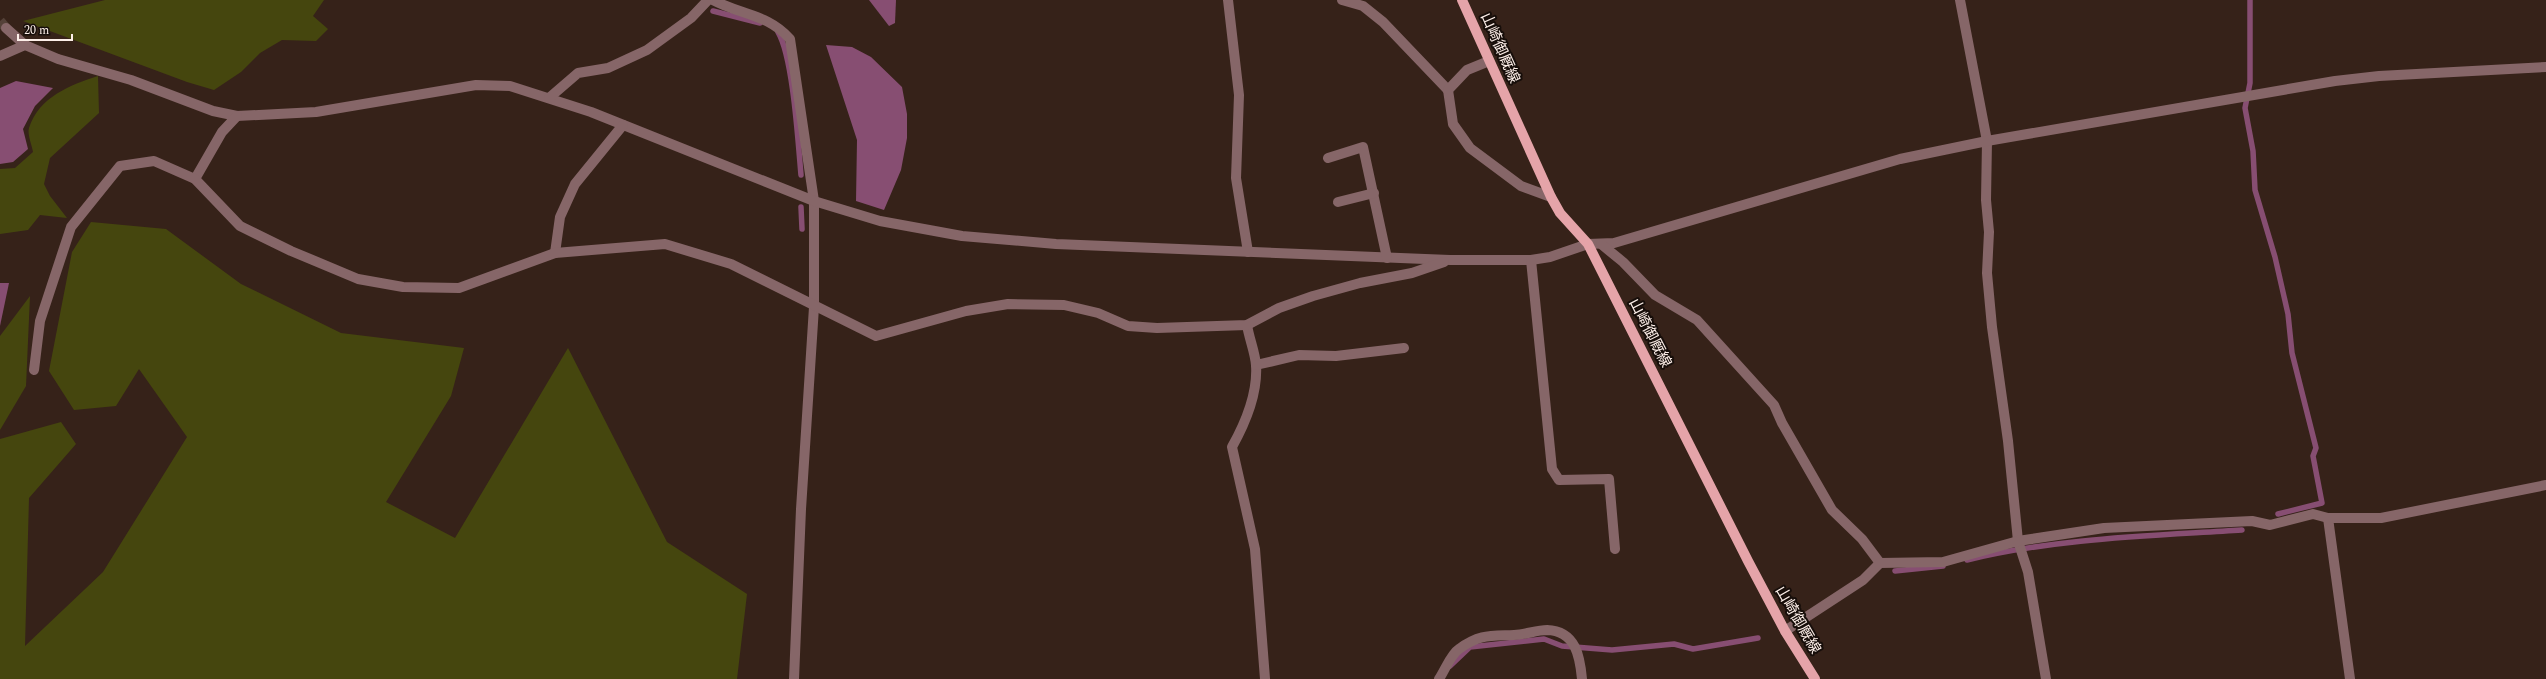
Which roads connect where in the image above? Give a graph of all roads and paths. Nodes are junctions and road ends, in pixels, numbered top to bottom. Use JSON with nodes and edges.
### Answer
{"nodes":[{"id":1,"x":708,"y":0,"type":"edge"},
{"id":2,"x":713,"y":0,"type":"edge"},
{"id":3,"x":1228,"y":0,"type":"edge"},
{"id":4,"x":1342,"y":0,"type":"edge"},
{"id":5,"x":1462,"y":0,"type":"edge"},
{"id":6,"x":1960,"y":0,"type":"edge"},
{"id":7,"x":6,"y":28,"type":"tunnel mouth"},
{"id":8,"x":25,"y":44,"type":"junction"},
{"id":9,"x":0,"y":56,"type":"edge"},
{"id":10,"x":1489,"y":61,"type":"junction"},
{"id":11,"x":2546,"y":67,"type":"edge"},
{"id":12,"x":1448,"y":90,"type":"junction"},
{"id":13,"x":549,"y":98,"type":"junction"},
{"id":14,"x":237,"y":116,"type":"junction"},
{"id":15,"x":623,"y":125,"type":"junction"},
{"id":16,"x":1988,"y":140,"type":"junction"},
{"id":17,"x":1328,"y":158,"type":"dead end"},
{"id":18,"x":195,"y":180,"type":"junction"},
{"id":19,"x":1374,"y":193,"type":"junction"},
{"id":20,"x":1551,"y":197,"type":"junction"},
{"id":21,"x":814,"y":201,"type":"junction"},
{"id":22,"x":1338,"y":202,"type":"dead end"},
{"id":23,"x":1588,"y":244,"type":"junction"},
{"id":24,"x":1601,"y":244,"type":"junction"},
{"id":25,"x":1248,"y":252,"type":"junction"},
{"id":26,"x":555,"y":253,"type":"junction"},
{"id":27,"x":1387,"y":258,"type":"junction"},
{"id":28,"x":1450,"y":260,"type":"junction"},
{"id":29,"x":1531,"y":260,"type":"junction"},
{"id":30,"x":814,"y":307,"type":"junction"},
{"id":31,"x":1246,"y":325,"type":"junction"},
{"id":32,"x":1404,"y":348,"type":"dead end"},
{"id":33,"x":1256,"y":365,"type":"junction"},
{"id":34,"x":34,"y":370,"type":"dead end"},
{"id":35,"x":2546,"y":486,"type":"edge"},
{"id":36,"x":2328,"y":518,"type":"junction"},
{"id":37,"x":2019,"y":542,"type":"junction"},
{"id":38,"x":1615,"y":549,"type":"dead end"},
{"id":39,"x":1880,"y":563,"type":"junction"},
{"id":40,"x":1785,"y":631,"type":"junction"},
{"id":41,"x":794,"y":679,"type":"edge"},
{"id":42,"x":1265,"y":679,"type":"edge"},
{"id":43,"x":1439,"y":679,"type":"edge"},
{"id":44,"x":1582,"y":679,"type":"edge"},
{"id":45,"x":1815,"y":679,"type":"edge"},
{"id":46,"x":2046,"y":679,"type":"edge"},
{"id":47,"x":2350,"y":679,"type":"edge"}],
"edges":[{"from":1,"to":13,"type":"street"},
{"from":2,"to":21,"type":"street"},
{"from":3,"to":25,"type":"street"},
{"from":4,"to":12,"type":"street"},
{"from":5,"to":10,"type":"main road","name":"山崎御厩線"},
{"from":6,"to":16,"type":"street"},
{"from":7,"to":8,"type":"street"},
{"from":8,"to":9,"type":"street"},
{"from":8,"to":14,"type":"street"},
{"from":10,"to":12,"type":"street"},
{"from":10,"to":20,"type":"main road","name":"山崎御厩線"},
{"from":11,"to":16,"type":"street"},
{"from":12,"to":20,"type":"street"},
{"from":13,"to":14,"type":"street"},
{"from":13,"to":15,"type":"street"},
{"from":14,"to":18,"type":"street"},
{"from":15,"to":21,"type":"street"},
{"from":15,"to":26,"type":"street"},
{"from":16,"to":24,"type":"street"},
{"from":16,"to":37,"type":"street"},
{"from":17,"to":19,"type":"street"},
{"from":18,"to":26,"type":"street"},
{"from":18,"to":34,"type":"street"},
{"from":19,"to":22,"type":"street"},
{"from":19,"to":27,"type":"street"},
{"from":20,"to":23,"type":"main road","name":"山崎御厩線"},
{"from":21,"to":25,"type":"street"},
{"from":21,"to":30,"type":"street"},
{"from":23,"to":24,"type":"street"},
{"from":23,"to":29,"type":"street"},
{"from":23,"to":40,"type":"main road","name":"山崎御厩線"},
{"from":24,"to":39,"type":"street"},
{"from":25,"to":27,"type":"street"},
{"from":26,"to":30,"type":"street"},
{"from":27,"to":28,"type":"street"},
{"from":28,"to":29,"type":"street"},
{"from":28,"to":31,"type":"street"},
{"from":29,"to":38,"type":"street"},
{"from":30,"to":31,"type":"street"},
{"from":30,"to":41,"type":"street"},
{"from":31,"to":33,"type":"street"},
{"from":32,"to":33,"type":"street"},
{"from":33,"to":42,"type":"street"},
{"from":35,"to":36,"type":"street"},
{"from":36,"to":37,"type":"street"},
{"from":36,"to":47,"type":"street"},
{"from":37,"to":39,"type":"street"},
{"from":37,"to":46,"type":"street"},
{"from":39,"to":40,"type":"street"},
{"from":40,"to":45,"type":"main road","name":"山崎御厩線"},
{"from":43,"to":44,"type":"street"}]}
